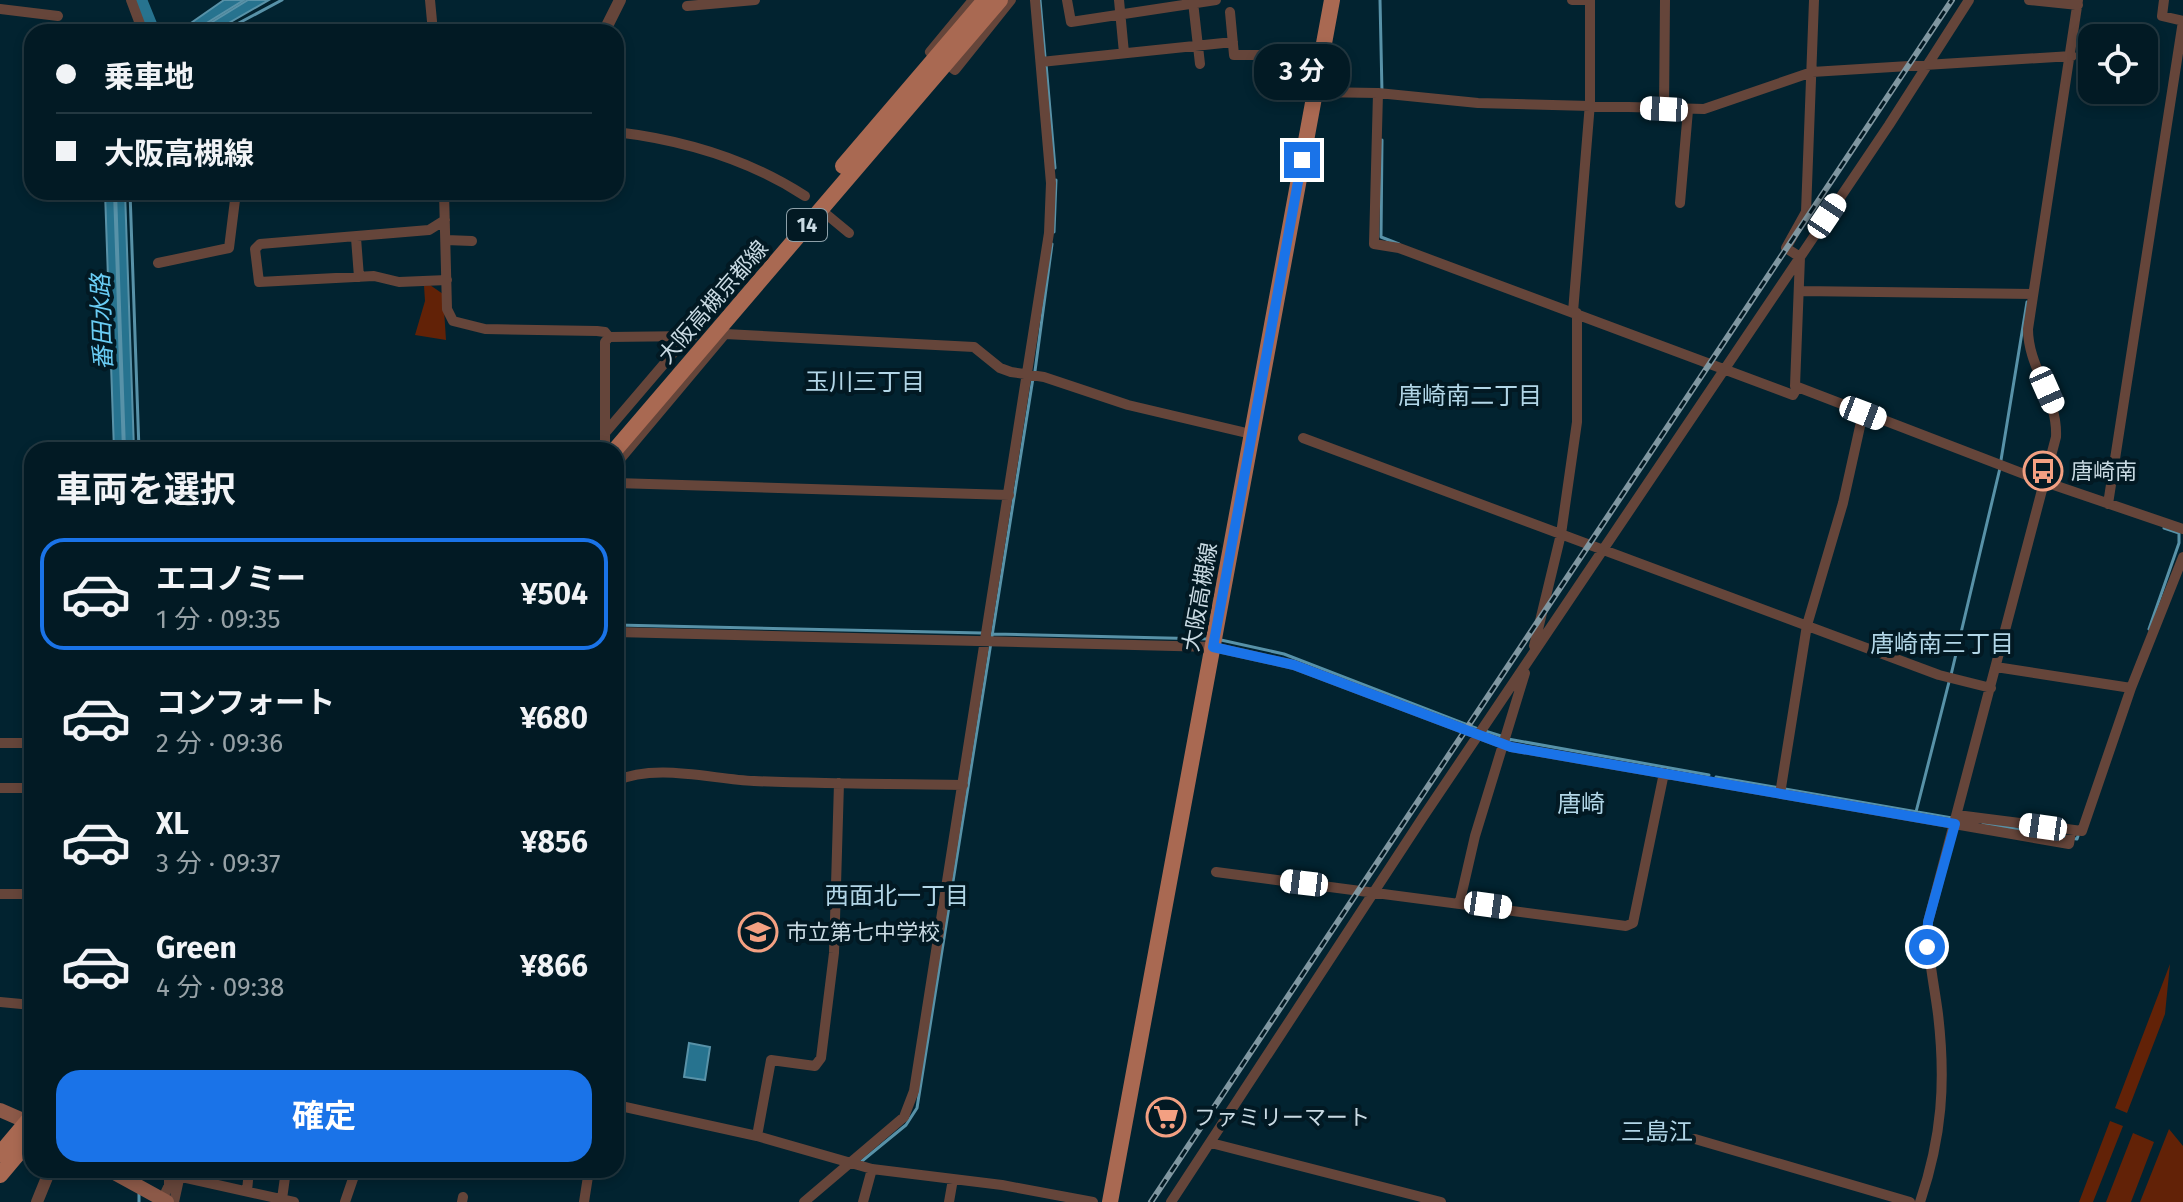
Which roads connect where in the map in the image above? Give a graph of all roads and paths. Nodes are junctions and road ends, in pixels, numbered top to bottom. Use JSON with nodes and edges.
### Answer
{"nodes":[{"id":1,"x":131,"y":0,"type":"edge"},
{"id":2,"x":430,"y":0,"type":"edge"},
{"id":3,"x":620,"y":0,"type":"edge"},
{"id":4,"x":744,"y":0,"type":"edge"},
{"id":5,"x":755,"y":0,"type":"edge"},
{"id":6,"x":973,"y":0,"type":"edge"},
{"id":7,"x":985,"y":0,"type":"edge"},
{"id":8,"x":1000,"y":0,"type":"edge"},
{"id":9,"x":1011,"y":0,"type":"edge"},
{"id":10,"x":1035,"y":0,"type":"edge"},
{"id":11,"x":1067,"y":0,"type":"edge"},
{"id":12,"x":1119,"y":0,"type":"edge"},
{"id":13,"x":1216,"y":0,"type":"edge"},
{"id":14,"x":1332,"y":0,"type":"edge"},
{"id":15,"x":1572,"y":0,"type":"edge"},
{"id":16,"x":1589,"y":0,"type":"edge"},
{"id":17,"x":1665,"y":0,"type":"edge"},
{"id":18,"x":1814,"y":0,"type":"edge"},
{"id":19,"x":1969,"y":0,"type":"edge"},
{"id":20,"x":2029,"y":0,"type":"edge"},
{"id":21,"x":2164,"y":0,"type":"edge"},
{"id":22,"x":701,"y":2,"type":"edge"},
{"id":23,"x":2078,"y":2,"type":"edge"},
{"id":24,"x":1193,"y":3,"type":"edge"},
{"id":25,"x":687,"y":6,"type":"dead end"},
{"id":26,"x":0,"y":9,"type":"edge"},
{"id":27,"x":1230,"y":12,"type":"dead end"},
{"id":28,"x":1120,"y":14,"type":"junction"},
{"id":29,"x":58,"y":16,"type":"dead end"},
{"id":30,"x":140,"y":24,"type":"edge"},
{"id":31,"x":432,"y":24,"type":"edge"},
{"id":32,"x":608,"y":24,"type":"edge"},
{"id":33,"x":1233,"y":42,"type":"junction"},
{"id":34,"x":1198,"y":46,"type":"junction"},
{"id":35,"x":2181,"y":48,"type":"edge"},
{"id":36,"x":1124,"y":53,"type":"junction"},
{"id":37,"x":933,"y":55,"type":"dead end"},
{"id":38,"x":1321,"y":55,"type":"junction"},
{"id":39,"x":2072,"y":56,"type":"junction"},
{"id":40,"x":1041,"y":62,"type":"junction"},
{"id":41,"x":1930,"y":63,"type":"junction"},
{"id":42,"x":1200,"y":64,"type":"dead end"},
{"id":43,"x":951,"y":67,"type":"dead end"},
{"id":44,"x":1812,"y":72,"type":"junction"},
{"id":45,"x":1315,"y":92,"type":"junction"},
{"id":46,"x":1378,"y":93,"type":"junction"},
{"id":47,"x":1590,"y":106,"type":"junction"},
{"id":48,"x":1664,"y":109,"type":"junction"},
{"id":49,"x":1688,"y":110,"type":"junction"},
{"id":50,"x":624,"y":133,"type":"edge"},
{"id":51,"x":805,"y":196,"type":"dead end"},
{"id":52,"x":235,"y":200,"type":"edge"},
{"id":53,"x":444,"y":200,"type":"edge"},
{"id":54,"x":1680,"y":203,"type":"dead end"},
{"id":55,"x":826,"y":214,"type":"dead end"},
{"id":56,"x":445,"y":220,"type":"junction"},
{"id":57,"x":849,"y":233,"type":"dead end"},
{"id":58,"x":356,"y":238,"type":"junction"},
{"id":59,"x":446,"y":240,"type":"junction"},
{"id":60,"x":472,"y":241,"type":"dead end"},
{"id":61,"x":1800,"y":257,"type":"junction"},
{"id":62,"x":158,"y":263,"type":"dead end"},
{"id":63,"x":359,"y":277,"type":"junction"},
{"id":64,"x":447,"y":280,"type":"junction"},
{"id":65,"x":1800,"y":291,"type":"junction"},
{"id":66,"x":2033,"y":294,"type":"junction"},
{"id":67,"x":1575,"y":312,"type":"junction"},
{"id":68,"x":609,"y":337,"type":"junction"},
{"id":69,"x":1724,"y":369,"type":"junction"},
{"id":70,"x":1027,"y":375,"type":"junction"},
{"id":71,"x":1797,"y":388,"type":"junction"},
{"id":72,"x":1863,"y":413,"type":"junction"},
{"id":73,"x":1251,"y":434,"type":"junction"},
{"id":74,"x":1303,"y":438,"type":"dead end"},
{"id":75,"x":606,"y":442,"type":"edge"},
{"id":76,"x":609,"y":442,"type":"edge"},
{"id":77,"x":609,"y":442,"type":"edge"},
{"id":78,"x":610,"y":442,"type":"edge"},
{"id":79,"x":624,"y":454,"type":"edge"},
{"id":80,"x":2045,"y":482,"type":"junction"},
{"id":81,"x":624,"y":483,"type":"edge"},
{"id":82,"x":1009,"y":495,"type":"junction"},
{"id":83,"x":2108,"y":504,"type":"junction"},
{"id":84,"x":2183,"y":529,"type":"edge"},
{"id":85,"x":1561,"y":534,"type":"junction"},
{"id":86,"x":1604,"y":550,"type":"junction"},
{"id":87,"x":2183,"y":557,"type":"edge"},
{"id":88,"x":1807,"y":625,"type":"junction"},
{"id":89,"x":624,"y":632,"type":"edge"},
{"id":90,"x":986,"y":641,"type":"junction"},
{"id":91,"x":1213,"y":647,"type":"junction"},
{"id":92,"x":1529,"y":660,"type":"junction"},
{"id":93,"x":1996,"y":667,"type":"junction"},
{"id":94,"x":1991,"y":688,"type":"junction"},
{"id":95,"x":2131,"y":688,"type":"junction"},
{"id":96,"x":1478,"y":736,"type":"junction"},
{"id":97,"x":0,"y":743,"type":"edge"},
{"id":98,"x":24,"y":743,"type":"edge"},
{"id":99,"x":1503,"y":744,"type":"junction"},
{"id":100,"x":1664,"y":773,"type":"junction"},
{"id":101,"x":624,"y":776,"type":"edge"},
{"id":102,"x":839,"y":783,"type":"junction"},
{"id":103,"x":963,"y":785,"type":"junction"},
{"id":104,"x":0,"y":788,"type":"edge"},
{"id":105,"x":24,"y":788,"type":"edge"},
{"id":106,"x":1780,"y":794,"type":"junction"},
{"id":107,"x":1956,"y":819,"type":"junction"},
{"id":108,"x":1216,"y":872,"type":"dead end"},
{"id":109,"x":1374,"y":892,"type":"junction"},
{"id":110,"x":0,"y":894,"type":"edge"},
{"id":111,"x":24,"y":894,"type":"edge"},
{"id":112,"x":1460,"y":901,"type":"junction"},
{"id":113,"x":0,"y":1002,"type":"edge"},
{"id":114,"x":24,"y":1004,"type":"edge"},
{"id":115,"x":624,"y":1107,"type":"edge"},
{"id":116,"x":0,"y":1110,"type":"edge"},
{"id":117,"x":24,"y":1122,"type":"edge"},
{"id":118,"x":24,"y":1132,"type":"edge"},
{"id":119,"x":24,"y":1136,"type":"edge"},
{"id":120,"x":757,"y":1136,"type":"junction"},
{"id":121,"x":1695,"y":1139,"type":"dead end"},
{"id":122,"x":1211,"y":1143,"type":"junction"},
{"id":123,"x":0,"y":1154,"type":"edge"},
{"id":124,"x":848,"y":1163,"type":"junction"},
{"id":125,"x":872,"y":1169,"type":"junction"},
{"id":126,"x":0,"y":1175,"type":"edge"},
{"id":127,"x":47,"y":1178,"type":"edge"},
{"id":128,"x":124,"y":1178,"type":"edge"},
{"id":129,"x":169,"y":1178,"type":"edge"},
{"id":130,"x":179,"y":1178,"type":"edge"},
{"id":131,"x":194,"y":1178,"type":"edge"},
{"id":132,"x":285,"y":1178,"type":"edge"},
{"id":133,"x":353,"y":1178,"type":"edge"},
{"id":134,"x":588,"y":1178,"type":"edge"},
{"id":135,"x":953,"y":1179,"type":"junction"},
{"id":136,"x":249,"y":1195,"type":"edge"},
{"id":137,"x":282,"y":1199,"type":"junction"},
{"id":138,"x":168,"y":1201,"type":"edge"},
{"id":139,"x":37,"y":1202,"type":"edge"},
{"id":140,"x":294,"y":1202,"type":"edge"},
{"id":141,"x":345,"y":1202,"type":"edge"},
{"id":142,"x":584,"y":1202,"type":"edge"},
{"id":143,"x":804,"y":1202,"type":"edge"},
{"id":144,"x":863,"y":1202,"type":"edge"},
{"id":145,"x":949,"y":1202,"type":"edge"},
{"id":146,"x":1093,"y":1202,"type":"edge"},
{"id":147,"x":1110,"y":1202,"type":"edge"},
{"id":148,"x":1171,"y":1202,"type":"edge"},
{"id":149,"x":1441,"y":1202,"type":"edge"},
{"id":150,"x":1910,"y":1202,"type":"edge"},
{"id":151,"x":1920,"y":1202,"type":"edge"}],
"edges":[{"from":1,"to":30,"type":"street"},
{"from":2,"to":31,"type":"street"},
{"from":3,"to":32,"type":"street"},
{"from":4,"to":5,"type":"street"},
{"from":4,"to":22,"type":"street"},
{"from":6,"to":37,"type":"street"},
{"from":7,"to":76,"type":"main road","name":"大阪高槻京都線","number":"14"},
{"from":8,"to":78,"type":"main road","name":"大阪高槻京都線","number":"14"},
{"from":9,"to":43,"type":"street"},
{"from":10,"to":40,"type":"street"},
{"from":11,"to":28,"type":"street"},
{"from":12,"to":28,"type":"street"},
{"from":13,"to":24,"type":"street"},
{"from":14,"to":38,"type":"main road","name":"大阪高槻線"},
{"from":15,"to":16,"type":"street"},
{"from":16,"to":47,"type":"street"},
{"from":17,"to":48,"type":"street"},
{"from":18,"to":44,"type":"street"},
{"from":19,"to":41,"type":"street"},
{"from":20,"to":23,"type":"street"},
{"from":21,"to":35,"type":"street"},
{"from":22,"to":25,"type":"street"},
{"from":23,"to":39,"type":"street"},
{"from":24,"to":28,"type":"street"},
{"from":24,"to":34,"type":"street"},
{"from":26,"to":29,"type":"street"},
{"from":27,"to":33,"type":"street"},
{"from":28,"to":36,"type":"street"},
{"from":33,"to":34,"type":"street"},
{"from":33,"to":38,"type":"street"},
{"from":34,"to":36,"type":"street"},
{"from":34,"to":42,"type":"street"},
{"from":35,"to":83,"type":"street"},
{"from":36,"to":40,"type":"street"},
{"from":38,"to":45,"type":"main road","name":"大阪高槻線"},
{"from":39,"to":41,"type":"street"},
{"from":39,"to":66,"type":"street"},
{"from":40,"to":70,"type":"street"},
{"from":41,"to":44,"type":"street"},
{"from":41,"to":61,"type":"street"},
{"from":44,"to":49,"type":"street"},
{"from":44,"to":61,"type":"street"},
{"from":45,"to":46,"type":"street"},
{"from":45,"to":73,"type":"main road","name":"大阪高槻線"},
{"from":46,"to":47,"type":"street"},
{"from":46,"to":67,"type":"street"},
{"from":47,"to":48,"type":"street"},
{"from":47,"to":67,"type":"street"},
{"from":48,"to":49,"type":"street"},
{"from":49,"to":54,"type":"street"},
{"from":50,"to":51,"type":"street"},
{"from":52,"to":62,"type":"street"},
{"from":53,"to":56,"type":"street"},
{"from":55,"to":57,"type":"street"},
{"from":56,"to":58,"type":"street"},
{"from":56,"to":59,"type":"street"},
{"from":58,"to":63,"type":"street"},
{"from":58,"to":63,"type":"street"},
{"from":59,"to":60,"type":"street"},
{"from":59,"to":64,"type":"street"},
{"from":61,"to":65,"type":"street"},
{"from":61,"to":69,"type":"street"},
{"from":63,"to":64,"type":"street"},
{"from":64,"to":68,"type":"street"},
{"from":65,"to":66,"type":"street"},
{"from":65,"to":71,"type":"street"},
{"from":66,"to":80,"type":"street"},
{"from":67,"to":69,"type":"street"},
{"from":67,"to":85,"type":"street"},
{"from":68,"to":75,"type":"street"},
{"from":68,"to":77,"type":"street"},
{"from":69,"to":71,"type":"street"},
{"from":69,"to":86,"type":"street"},
{"from":70,"to":73,"type":"street"},
{"from":70,"to":79,"type":"street"},
{"from":70,"to":82,"type":"street"},
{"from":71,"to":72,"type":"street"},
{"from":72,"to":80,"type":"street"},
{"from":72,"to":88,"type":"street"},
{"from":73,"to":91,"type":"main road","name":"大阪高槻線"},
{"from":74,"to":85,"type":"street"},
{"from":80,"to":83,"type":"street"},
{"from":80,"to":93,"type":"street"},
{"from":81,"to":82,"type":"street"},
{"from":82,"to":90,"type":"street"},
{"from":83,"to":84,"type":"street"},
{"from":85,"to":86,"type":"street"},
{"from":85,"to":92,"type":"street"},
{"from":86,"to":88,"type":"street"},
{"from":86,"to":92,"type":"street"},
{"from":87,"to":95,"type":"street"},
{"from":88,"to":94,"type":"street"},
{"from":88,"to":106,"type":"street"},
{"from":89,"to":90,"type":"street"},
{"from":90,"to":91,"type":"street"},
{"from":90,"to":103,"type":"street"},
{"from":91,"to":96,"type":"street"},
{"from":91,"to":147,"type":"main road","name":"大阪高槻線"},
{"from":92,"to":96,"type":"street"},
{"from":92,"to":99,"type":"street"},
{"from":93,"to":94,"type":"street"},
{"from":93,"to":95,"type":"street"},
{"from":94,"to":107,"type":"street"},
{"from":95,"to":107,"type":"street"},
{"from":96,"to":99,"type":"street"},
{"from":96,"to":109,"type":"street"},
{"from":97,"to":98,"type":"street"},
{"from":99,"to":100,"type":"street"},
{"from":99,"to":112,"type":"street"},
{"from":100,"to":106,"type":"street"},
{"from":100,"to":112,"type":"street"},
{"from":101,"to":102,"type":"street"},
{"from":102,"to":103,"type":"street"},
{"from":102,"to":120,"type":"street"},
{"from":103,"to":124,"type":"street"},
{"from":104,"to":105,"type":"street"},
{"from":106,"to":107,"type":"street"},
{"from":107,"to":151,"type":"street"},
{"from":108,"to":109,"type":"street"},
{"from":109,"to":112,"type":"street"},
{"from":109,"to":122,"type":"street"},
{"from":110,"to":111,"type":"street"},
{"from":113,"to":114,"type":"street"},
{"from":115,"to":120,"type":"street"},
{"from":116,"to":117,"type":"main road"},
{"from":118,"to":123,"type":"main road"},
{"from":119,"to":126,"type":"main road"},
{"from":120,"to":124,"type":"street"},
{"from":121,"to":150,"type":"street"},
{"from":122,"to":148,"type":"street"},
{"from":122,"to":149,"type":"street"},
{"from":124,"to":125,"type":"street"},
{"from":124,"to":143,"type":"street"},
{"from":125,"to":135,"type":"street"},
{"from":125,"to":144,"type":"street"},
{"from":127,"to":139,"type":"street"},
{"from":128,"to":138,"type":"main road"},
{"from":129,"to":138,"type":"street"},
{"from":130,"to":138,"type":"street"},
{"from":131,"to":136,"type":"street"},
{"from":132,"to":137,"type":"street"},
{"from":133,"to":141,"type":"street"},
{"from":134,"to":142,"type":"street"},
{"from":135,"to":145,"type":"street"},
{"from":135,"to":146,"type":"street"},
{"from":136,"to":137,"type":"street"},
{"from":137,"to":140,"type":"street"}]}
